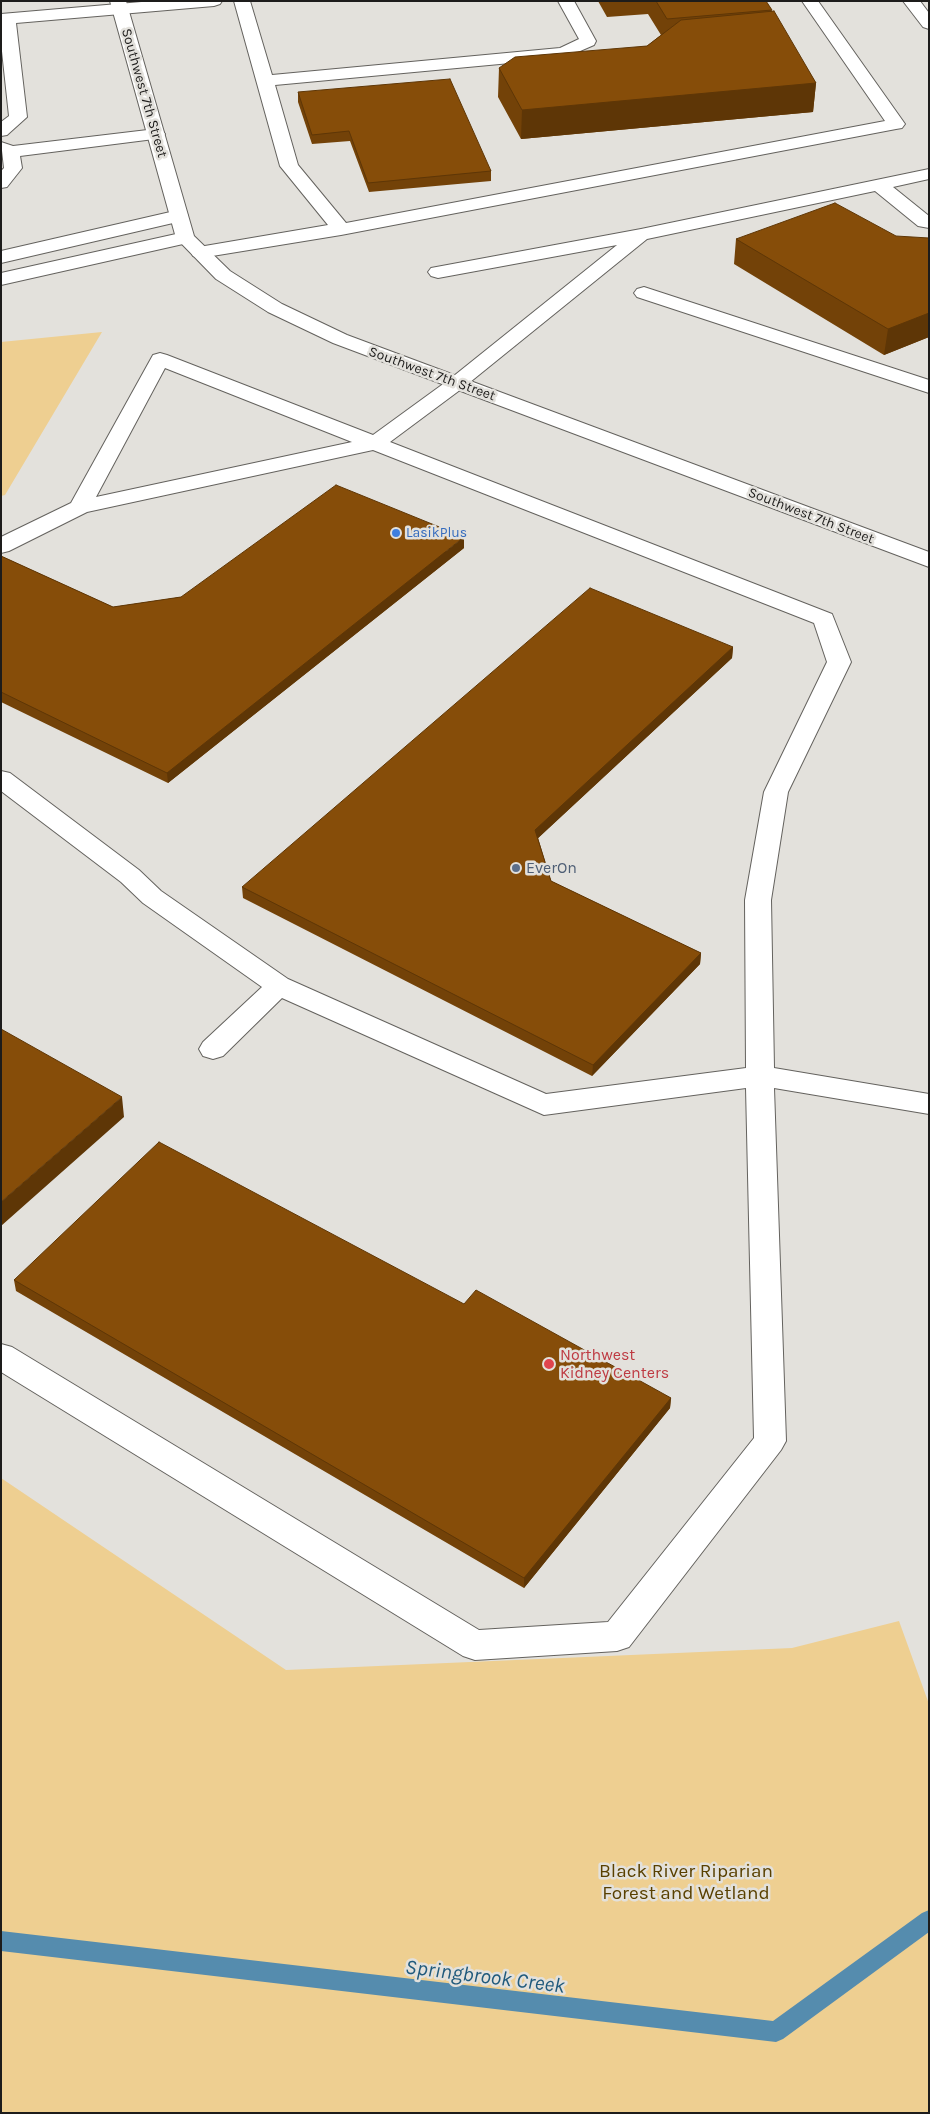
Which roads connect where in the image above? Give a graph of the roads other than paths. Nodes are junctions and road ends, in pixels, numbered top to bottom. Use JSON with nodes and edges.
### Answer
{"nodes":[{"id":1,"x":214,"y":1,"type":"edge"},
{"id":2,"x":242,"y":1,"type":"edge"},
{"id":3,"x":566,"y":1,"type":"edge"},
{"id":4,"x":810,"y":1,"type":"edge"},
{"id":5,"x":911,"y":1,"type":"edge"},
{"id":6,"x":119,"y":5,"type":"edge"},
{"id":7,"x":4,"y":19,"type":"edge"},
{"id":8,"x":929,"y":24,"type":"edge"},
{"id":9,"x":265,"y":81,"type":"junction"},
{"id":10,"x":1,"y":131,"type":"edge"},
{"id":11,"x":156,"y":134,"type":"junction"},
{"id":12,"x":5,"y":149,"type":"edge"},
{"id":13,"x":929,"y":174,"type":"edge"},
{"id":14,"x":1,"y":182,"type":"edge"},
{"id":15,"x":878,"y":184,"type":"junction"},
{"id":16,"x":179,"y":216,"type":"junction"},
{"id":17,"x":929,"y":222,"type":"edge"},
{"id":18,"x":341,"y":229,"type":"junction"},
{"id":19,"x":641,"y":235,"type":"junction"},
{"id":20,"x":185,"y":238,"type":"junction"},
{"id":21,"x":200,"y":252,"type":"junction"},
{"id":22,"x":1,"y":257,"type":"edge"},
{"id":23,"x":438,"y":272,"type":"dead end"},
{"id":24,"x":1,"y":280,"type":"edge"},
{"id":25,"x":644,"y":293,"type":"dead end"},
{"id":26,"x":457,"y":383,"type":"junction"},
{"id":27,"x":929,"y":387,"type":"edge"},
{"id":28,"x":375,"y":443,"type":"junction"},
{"id":29,"x":80,"y":507,"type":"junction"},
{"id":30,"x":1,"y":546,"type":"edge"},
{"id":31,"x":929,"y":560,"type":"edge"},
{"id":32,"x":1,"y":779,"type":"edge"},
{"id":33,"x":279,"y":986,"type":"junction"},
{"id":34,"x":213,"y":1049,"type":"dead end"},
{"id":35,"x":760,"y":1076,"type":"junction"},
{"id":36,"x":929,"y":1104,"type":"edge"},
{"id":37,"x":1,"y":1356,"type":"edge"}],
"edges":[{"from":1,"to":6,"type":"street"},
{"from":2,"to":9,"type":"street"},
{"from":3,"to":9,"type":"street"},
{"from":4,"to":18,"type":"street"},
{"from":5,"to":8,"type":"street"},
{"from":6,"to":7,"type":"street"},
{"from":6,"to":11,"type":"street","name":"Southwest 7th Street"},
{"from":7,"to":10,"type":"street"},
{"from":9,"to":18,"type":"street"},
{"from":11,"to":12,"type":"street"},
{"from":11,"to":16,"type":"street","name":"Southwest 7th Street"},
{"from":12,"to":14,"type":"street"},
{"from":13,"to":15,"type":"street"},
{"from":15,"to":17,"type":"street"},
{"from":15,"to":19,"type":"street"},
{"from":16,"to":20,"type":"street","name":"Southwest 7th Street"},
{"from":16,"to":22,"type":"street"},
{"from":18,"to":21,"type":"street"},
{"from":19,"to":23,"type":"street"},
{"from":19,"to":26,"type":"street"},
{"from":20,"to":21,"type":"street","name":"Southwest 7th Street"},
{"from":20,"to":24,"type":"street"},
{"from":21,"to":26,"type":"street","name":"Southwest 7th Street"},
{"from":25,"to":27,"type":"street"},
{"from":26,"to":28,"type":"street"},
{"from":26,"to":31,"type":"street","name":"Southwest 7th Street"},
{"from":28,"to":29,"type":"street"},
{"from":28,"to":29,"type":"street"},
{"from":28,"to":35,"type":"street"},
{"from":29,"to":30,"type":"street"},
{"from":32,"to":33,"type":"street"},
{"from":33,"to":34,"type":"street"},
{"from":33,"to":35,"type":"street"},
{"from":35,"to":36,"type":"street"},
{"from":35,"to":37,"type":"street"}]}
